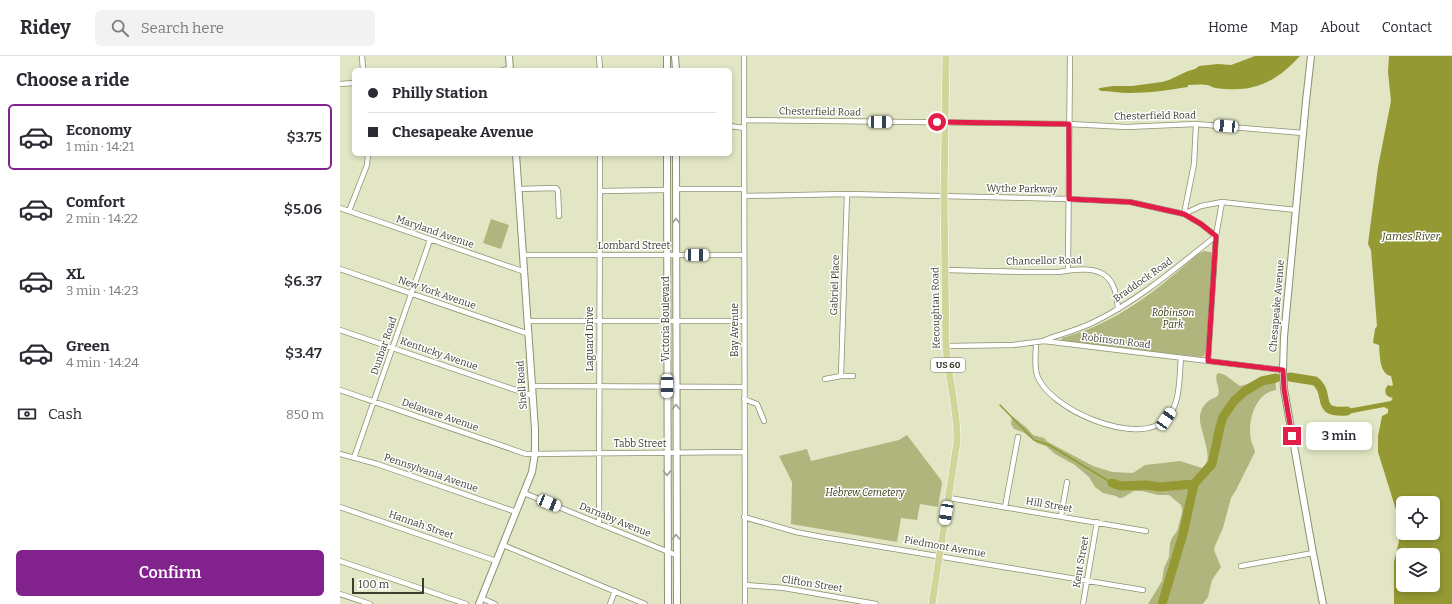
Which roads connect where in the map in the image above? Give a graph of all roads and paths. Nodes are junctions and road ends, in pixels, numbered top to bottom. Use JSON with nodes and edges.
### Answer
{"nodes":[{"id":1,"x":362,"y":56,"type":"edge"},
{"id":2,"x":509,"y":56,"type":"edge"},
{"id":3,"x":599,"y":56,"type":"edge"},
{"id":4,"x":667,"y":56,"type":"edge"},
{"id":5,"x":676,"y":56,"type":"edge"},
{"id":6,"x":744,"y":56,"type":"edge"},
{"id":7,"x":946,"y":56,"type":"edge"},
{"id":8,"x":1070,"y":56,"type":"edge"},
{"id":9,"x":1311,"y":56,"type":"edge"},
{"id":10,"x":363,"y":68,"type":"edge"},
{"id":11,"x":510,"y":68,"type":"edge"},
{"id":12,"x":600,"y":68,"type":"edge"},
{"id":13,"x":667,"y":68,"type":"edge"},
{"id":14,"x":676,"y":68,"type":"edge"},
{"id":15,"x":352,"y":83,"type":"edge"},
{"id":16,"x":340,"y":84,"type":"edge"},
{"id":17,"x":744,"y":120,"type":"junction"},
{"id":18,"x":946,"y":122,"type":"junction"},
{"id":19,"x":1069,"y":124,"type":"junction"},
{"id":20,"x":1196,"y":124,"type":"junction"},
{"id":21,"x":732,"y":126,"type":"edge"},
{"id":22,"x":744,"y":128,"type":"junction"},
{"id":23,"x":1302,"y":133,"type":"junction"},
{"id":24,"x":368,"y":156,"type":"edge"},
{"id":25,"x":516,"y":156,"type":"edge"},
{"id":26,"x":600,"y":156,"type":"edge"},
{"id":27,"x":667,"y":156,"type":"edge"},
{"id":28,"x":676,"y":156,"type":"edge"},
{"id":29,"x":518,"y":188,"type":"junction"},
{"id":30,"x":676,"y":188,"type":"junction"},
{"id":31,"x":744,"y":188,"type":"junction"},
{"id":32,"x":667,"y":190,"type":"junction"},
{"id":33,"x":600,"y":191,"type":"junction"},
{"id":34,"x":847,"y":194,"type":"junction"},
{"id":35,"x":744,"y":196,"type":"junction"},
{"id":36,"x":944,"y":196,"type":"junction"},
{"id":37,"x":1069,"y":199,"type":"junction"},
{"id":38,"x":1222,"y":202,"type":"junction"},
{"id":39,"x":340,"y":208,"type":"edge"},
{"id":40,"x":1296,"y":210,"type":"junction"},
{"id":41,"x":349,"y":211,"type":"junction"},
{"id":42,"x":1184,"y":214,"type":"junction"},
{"id":43,"x":559,"y":216,"type":"dead end"},
{"id":44,"x":1216,"y":236,"type":"junction"},
{"id":45,"x":430,"y":240,"type":"junction"},
{"id":46,"x":599,"y":254,"type":"junction"},
{"id":47,"x":523,"y":255,"type":"junction"},
{"id":48,"x":667,"y":255,"type":"junction"},
{"id":49,"x":676,"y":255,"type":"junction"},
{"id":50,"x":744,"y":255,"type":"junction"},
{"id":51,"x":340,"y":269,"type":"edge"},
{"id":52,"x":945,"y":270,"type":"junction"},
{"id":53,"x":1068,"y":270,"type":"junction"},
{"id":54,"x":525,"y":272,"type":"junction"},
{"id":55,"x":412,"y":293,"type":"junction"},
{"id":56,"x":1118,"y":309,"type":"junction"},
{"id":57,"x":599,"y":320,"type":"junction"},
{"id":58,"x":667,"y":320,"type":"junction"},
{"id":59,"x":528,"y":321,"type":"junction"},
{"id":60,"x":676,"y":321,"type":"junction"},
{"id":61,"x":744,"y":321,"type":"junction"},
{"id":62,"x":340,"y":330,"type":"edge"},
{"id":63,"x":529,"y":334,"type":"junction"},
{"id":64,"x":1044,"y":341,"type":"junction"},
{"id":65,"x":1036,"y":342,"type":"junction"},
{"id":66,"x":946,"y":346,"type":"junction"},
{"id":67,"x":392,"y":347,"type":"junction"},
{"id":68,"x":1182,"y":358,"type":"junction"},
{"id":69,"x":1208,"y":361,"type":"junction"},
{"id":70,"x":1283,"y":370,"type":"junction"},
{"id":71,"x":841,"y":376,"type":"junction"},
{"id":72,"x":853,"y":376,"type":"dead end"},
{"id":73,"x":825,"y":379,"type":"dead end"},
{"id":74,"x":532,"y":386,"type":"junction"},
{"id":75,"x":667,"y":386,"type":"junction"},
{"id":76,"x":676,"y":386,"type":"junction"},
{"id":77,"x":599,"y":387,"type":"junction"},
{"id":78,"x":744,"y":387,"type":"junction"},
{"id":79,"x":340,"y":390,"type":"edge"},
{"id":80,"x":533,"y":396,"type":"junction"},
{"id":81,"x":744,"y":399,"type":"junction"},
{"id":82,"x":374,"y":401,"type":"junction"},
{"id":83,"x":764,"y":421,"type":"dead end"},
{"id":84,"x":1018,"y":437,"type":"dead end"},
{"id":85,"x":668,"y":452,"type":"junction"},
{"id":86,"x":676,"y":452,"type":"junction"},
{"id":87,"x":744,"y":452,"type":"junction"},
{"id":88,"x":535,"y":453,"type":"junction"},
{"id":89,"x":598,"y":453,"type":"junction"},
{"id":90,"x":340,"y":454,"type":"edge"},
{"id":91,"x":354,"y":458,"type":"junction"},
{"id":92,"x":1067,"y":482,"type":"dead end"},
{"id":93,"x":524,"y":493,"type":"junction"},
{"id":94,"x":949,"y":498,"type":"junction"},
{"id":95,"x":340,"y":507,"type":"edge"},
{"id":96,"x":1005,"y":507,"type":"junction"},
{"id":97,"x":516,"y":512,"type":"junction"},
{"id":98,"x":1061,"y":516,"type":"junction"},
{"id":99,"x":744,"y":517,"type":"junction"},
{"id":100,"x":1097,"y":522,"type":"junction"},
{"id":101,"x":599,"y":524,"type":"junction"},
{"id":102,"x":1146,"y":531,"type":"dead end"},
{"id":103,"x":503,"y":545,"type":"junction"},
{"id":104,"x":668,"y":552,"type":"junction"},
{"id":105,"x":1313,"y":553,"type":"junction"},
{"id":106,"x":676,"y":555,"type":"junction"},
{"id":107,"x":940,"y":555,"type":"junction"},
{"id":108,"x":340,"y":561,"type":"edge"},
{"id":109,"x":496,"y":561,"type":"junction"},
{"id":110,"x":1242,"y":566,"type":"dead end"},
{"id":111,"x":1087,"y":581,"type":"junction"},
{"id":112,"x":745,"y":585,"type":"junction"},
{"id":113,"x":1143,"y":590,"type":"dead end"},
{"id":114,"x":615,"y":591,"type":"junction"},
{"id":115,"x":340,"y":594,"type":"edge"},
{"id":116,"x":355,"y":599,"type":"junction"},
{"id":117,"x":480,"y":601,"type":"edge"},
{"id":118,"x":353,"y":604,"type":"edge"},
{"id":119,"x":370,"y":604,"type":"edge"},
{"id":120,"x":466,"y":604,"type":"edge"},
{"id":121,"x":495,"y":604,"type":"edge"},
{"id":122,"x":610,"y":604,"type":"edge"},
{"id":123,"x":645,"y":604,"type":"edge"},
{"id":124,"x":668,"y":604,"type":"edge"},
{"id":125,"x":676,"y":604,"type":"edge"},
{"id":126,"x":745,"y":604,"type":"edge"},
{"id":127,"x":876,"y":604,"type":"edge"},
{"id":128,"x":932,"y":604,"type":"edge"},
{"id":129,"x":1083,"y":604,"type":"edge"},
{"id":130,"x":1324,"y":604,"type":"edge"}],
"edges":[{"from":1,"to":10,"type":"street"},
{"from":2,"to":11,"type":"main road"},
{"from":3,"to":12,"type":"street"},
{"from":4,"to":13,"type":"main road"},
{"from":5,"to":14,"type":"main road"},
{"from":6,"to":17,"type":"street","name":"Bay Avenue"},
{"from":7,"to":18,"type":"main road","name":"Kecoughtan Road","number":"US 60"},
{"from":8,"to":19,"type":"street"},
{"from":9,"to":23,"type":"main road","name":"Chesapeake Avenue"},
{"from":15,"to":16,"type":"street"},
{"from":17,"to":18,"type":"street","name":"Chesterfield Road"},
{"from":17,"to":22,"type":"street","name":"Bay Avenue"},
{"from":18,"to":19,"type":"street","name":"Chesterfield Road"},
{"from":18,"to":36,"type":"main road","name":"Kecoughtan Road","number":"US 60"},
{"from":19,"to":20,"type":"street","name":"Chesterfield Road"},
{"from":19,"to":37,"type":"street"},
{"from":20,"to":23,"type":"street","name":"Chesterfield Road"},
{"from":20,"to":42,"type":"street"},
{"from":21,"to":22,"type":"street"},
{"from":22,"to":31,"type":"street","name":"Bay Avenue"},
{"from":23,"to":40,"type":"main road","name":"Chesapeake Avenue"},
{"from":24,"to":41,"type":"street"},
{"from":25,"to":29,"type":"main road","name":"Shell Road"},
{"from":26,"to":33,"type":"street","name":"Laguard Drive"},
{"from":27,"to":32,"type":"main road","name":"Victoria Boulevard"},
{"from":28,"to":30,"type":"main road","name":"Victoria Boulevard"},
{"from":29,"to":43,"type":"street"},
{"from":29,"to":47,"type":"main road","name":"Shell Road"},
{"from":30,"to":31,"type":"street"},
{"from":49,"to":30,"type":"main road","name":"Victoria Boulevard","one_way":true},
{"from":31,"to":35,"type":"street","name":"Bay Avenue"},
{"from":32,"to":33,"type":"street"},
{"from":32,"to":48,"type":"main road","name":"Victoria Boulevard"},
{"from":33,"to":46,"type":"street","name":"Laguard Drive"},
{"from":34,"to":35,"type":"street","name":"Wythe Parkway"},
{"from":34,"to":36,"type":"street","name":"Wythe Parkway"},
{"from":34,"to":71,"type":"street","name":"Gabriel Place"},
{"from":35,"to":50,"type":"street","name":"Bay Avenue"},
{"from":36,"to":37,"type":"street","name":"Wythe Parkway"},
{"from":36,"to":52,"type":"main road","name":"Kecoughtan Road","number":"US 60"},
{"from":37,"to":42,"type":"street","name":"Wythe Parkway"},
{"from":37,"to":53,"type":"street"},
{"from":38,"to":40,"type":"street"},
{"from":38,"to":42,"type":"street"},
{"from":38,"to":44,"type":"street"},
{"from":39,"to":41,"type":"street","name":"Maryland Avenue"},
{"from":40,"to":70,"type":"main road","name":"Chesapeake Avenue"},
{"from":41,"to":45,"type":"street","name":"Maryland Avenue"},
{"from":42,"to":44,"type":"street","name":"Wythe Parkway"},
{"from":44,"to":56,"type":"street","name":"Braddock Road"},
{"from":44,"to":69,"type":"street"},
{"from":45,"to":54,"type":"street","name":"Maryland Avenue"},
{"from":45,"to":55,"type":"street","name":"Dunbar Road"},
{"from":46,"to":47,"type":"street","name":"Lombard Street"},
{"from":46,"to":48,"type":"street","name":"Lombard Street"},
{"from":46,"to":57,"type":"street","name":"Laguard Drive"},
{"from":47,"to":54,"type":"main road","name":"Shell Road"},
{"from":48,"to":49,"type":"street","name":"Lombard Street"},
{"from":48,"to":58,"type":"main road","name":"Victoria Boulevard"},
{"from":49,"to":50,"type":"street","name":"Lombard Street"},
{"from":49,"to":60,"type":"main road","name":"Victoria Boulevard"},
{"from":50,"to":61,"type":"street","name":"Bay Avenue"},
{"from":51,"to":55,"type":"street","name":"New York Avenue"},
{"from":52,"to":53,"type":"street","name":"Chancellor Road"},
{"from":52,"to":66,"type":"main road","name":"Kecoughtan Road","number":"US 60"},
{"from":53,"to":56,"type":"street","name":"Chancellor Road"},
{"from":54,"to":59,"type":"main road","name":"Shell Road"},
{"from":55,"to":63,"type":"street","name":"New York Avenue"},
{"from":55,"to":67,"type":"street","name":"Dunbar Road"},
{"from":56,"to":64,"type":"street","name":"Braddock Road"},
{"from":57,"to":58,"type":"street"},
{"from":57,"to":59,"type":"street"},
{"from":57,"to":77,"type":"street","name":"Laguard Drive"},
{"from":58,"to":60,"type":"street"},
{"from":58,"to":75,"type":"main road","name":"Victoria Boulevard"},
{"from":59,"to":63,"type":"main road","name":"Shell Road"},
{"from":60,"to":61,"type":"street"},
{"from":60,"to":76,"type":"main road","name":"Victoria Boulevard"},
{"from":61,"to":78,"type":"street","name":"Bay Avenue"},
{"from":62,"to":67,"type":"street","name":"Kentucky Avenue"},
{"from":63,"to":74,"type":"main road","name":"Shell Road"},
{"from":64,"to":65,"type":"street","name":"Robinson Road"},
{"from":64,"to":68,"type":"street","name":"Robinson Road"},
{"from":65,"to":66,"type":"street","name":"Robinson Road"},
{"from":65,"to":68,"type":"street"},
{"from":66,"to":94,"type":"main road","name":"Kecoughtan Road","number":"US 60"},
{"from":67,"to":80,"type":"street","name":"Kentucky Avenue"},
{"from":67,"to":82,"type":"street","name":"Dunbar Road"},
{"from":68,"to":69,"type":"street","name":"Robinson Road"},
{"from":69,"to":70,"type":"street","name":"Robinson Road"},
{"from":70,"to":105,"type":"main road","name":"Chesapeake Avenue"},
{"from":71,"to":72,"type":"street"},
{"from":71,"to":73,"type":"street"},
{"from":74,"to":77,"type":"street"},
{"from":74,"to":80,"type":"main road","name":"Shell Road"},
{"from":75,"to":76,"type":"street"},
{"from":75,"to":77,"type":"street"},
{"from":75,"to":85,"type":"main road","name":"Victoria Boulevard"},
{"from":76,"to":78,"type":"street"},
{"from":86,"to":76,"type":"main road","name":"Victoria Boulevard","one_way":true},
{"from":77,"to":89,"type":"street","name":"Laguard Drive"},
{"from":78,"to":81,"type":"street","name":"Bay Avenue"},
{"from":79,"to":82,"type":"street","name":"Delaware Avenue"},
{"from":80,"to":88,"type":"main road","name":"Shell Road"},
{"from":81,"to":83,"type":"street"},
{"from":81,"to":87,"type":"street","name":"Bay Avenue"},
{"from":82,"to":88,"type":"street","name":"Delaware Avenue"},
{"from":82,"to":91,"type":"street","name":"Dunbar Road"},
{"from":84,"to":96,"type":"street"},
{"from":85,"to":86,"type":"street","name":"Tabb Street"},
{"from":85,"to":89,"type":"street","name":"Tabb Street"},
{"from":85,"to":104,"type":"main road","name":"Victoria Boulevard","one_way":true},
{"from":86,"to":87,"type":"street","name":"Tabb Street"},
{"from":106,"to":86,"type":"main road","name":"Victoria Boulevard","one_way":true},
{"from":87,"to":99,"type":"street","name":"Bay Avenue"},
{"from":88,"to":89,"type":"street","name":"Tabb Street"},
{"from":88,"to":93,"type":"main road","name":"Shell Road"},
{"from":89,"to":101,"type":"street","name":"Laguard Drive"},
{"from":90,"to":91,"type":"street","name":"Pennsylvania Avenue"},
{"from":91,"to":97,"type":"street","name":"Pennsylvania Avenue"},
{"from":92,"to":98,"type":"street"},
{"from":93,"to":97,"type":"main road","name":"Shell Road"},
{"from":93,"to":101,"type":"street","name":"Darnaby Avenue"},
{"from":94,"to":96,"type":"street","name":"Hill Street"},
{"from":94,"to":107,"type":"main road","name":"Kecoughtan Road","number":"US 60"},
{"from":95,"to":109,"type":"street","name":"Hannah Street"},
{"from":96,"to":98,"type":"street","name":"Hill Street"},
{"from":97,"to":103,"type":"main road","name":"Shell Road"},
{"from":98,"to":100,"type":"street","name":"Hill Street"},
{"from":99,"to":107,"type":"street","name":"Piedmont Avenue"},
{"from":99,"to":112,"type":"street","name":"Bay Avenue"},
{"from":100,"to":102,"type":"street","name":"Hill Street"},
{"from":100,"to":111,"type":"street","name":"Kent Street"},
{"from":101,"to":104,"type":"street","name":"Darnaby Avenue"},
{"from":103,"to":109,"type":"main road","name":"Shell Road"},
{"from":103,"to":114,"type":"street"},
{"from":104,"to":106,"type":"street","name":"Darnaby Avenue"},
{"from":104,"to":124,"type":"main road","name":"Victoria Boulevard"},
{"from":105,"to":110,"type":"street"},
{"from":105,"to":130,"type":"main road","name":"Chesapeake Avenue"},
{"from":106,"to":125,"type":"main road","name":"Victoria Boulevard"},
{"from":107,"to":111,"type":"street","name":"Piedmont Avenue"},
{"from":107,"to":128,"type":"main road","name":"Kecoughtan Road","number":"US 60"},
{"from":108,"to":120,"type":"street"},
{"from":109,"to":117,"type":"main road","name":"Shell Road"},
{"from":111,"to":113,"type":"street","name":"Piedmont Avenue"},
{"from":111,"to":129,"type":"street","name":"Kent Street"},
{"from":112,"to":126,"type":"street","name":"Bay Avenue"},
{"from":112,"to":127,"type":"street","name":"Clifton Street"},
{"from":114,"to":122,"type":"street"},
{"from":114,"to":123,"type":"street"},
{"from":115,"to":116,"type":"street"},
{"from":116,"to":118,"type":"street"},
{"from":116,"to":119,"type":"street"},
{"from":117,"to":121,"type":"street"}]}
